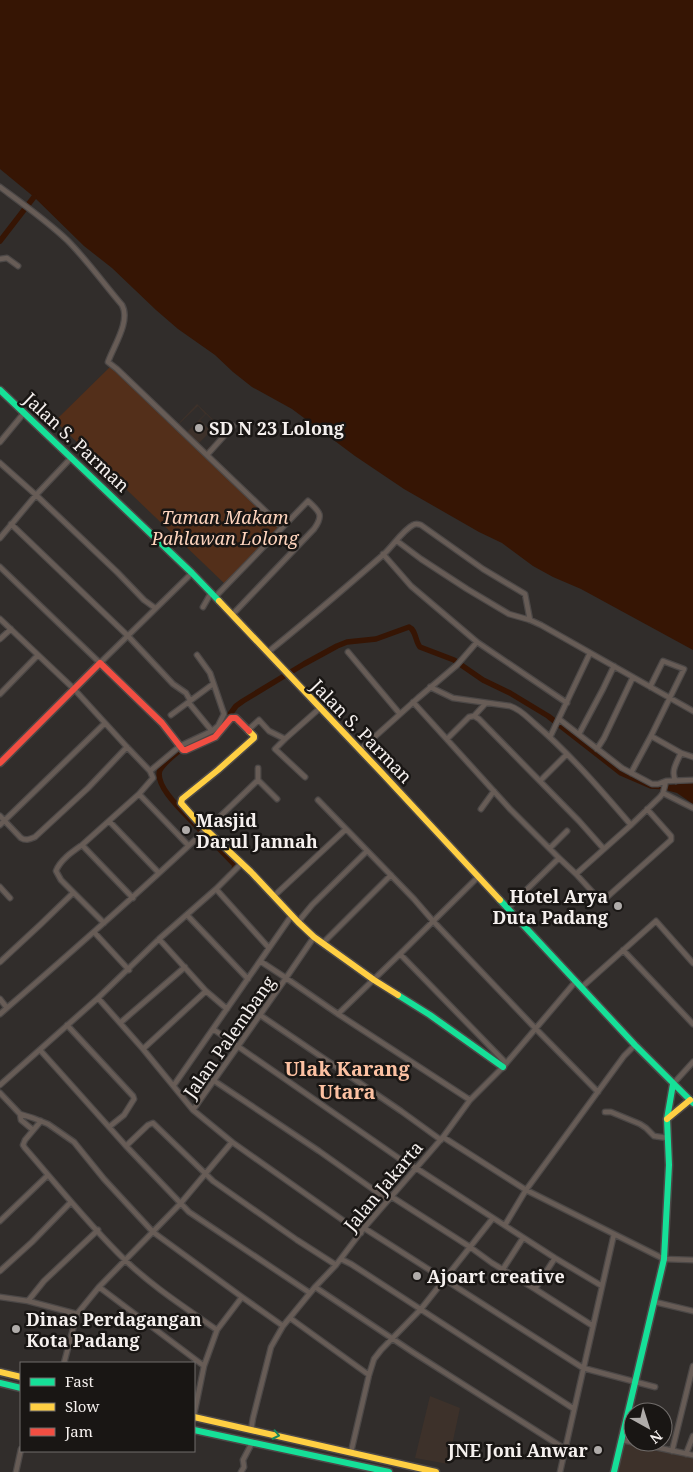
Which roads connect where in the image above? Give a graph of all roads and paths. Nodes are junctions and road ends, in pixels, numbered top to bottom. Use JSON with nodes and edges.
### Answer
{"nodes":[{"id":1,"x":0,"y":187,"type":"edge"},
{"id":2,"x":0,"y":260,"type":"edge"},
{"id":3,"x":18,"y":266,"type":"dead end"},
{"id":4,"x":0,"y":390,"type":"edge"},
{"id":5,"x":24,"y":413,"type":"junction"},
{"id":6,"x":233,"y":426,"type":"dead end"},
{"id":7,"x":0,"y":442,"type":"edge"},
{"id":8,"x":207,"y":455,"type":"junction"},
{"id":9,"x":71,"y":458,"type":"junction"},
{"id":10,"x":0,"y":464,"type":"edge"},
{"id":11,"x":36,"y":495,"type":"junction"},
{"id":12,"x":11,"y":524,"type":"junction"},
{"id":13,"x":282,"y":527,"type":"junction"},
{"id":14,"x":0,"y":538,"type":"edge"},
{"id":15,"x":397,"y":541,"type":"junction"},
{"id":16,"x":383,"y":554,"type":"junction"},
{"id":17,"x":0,"y":567,"type":"edge"},
{"id":18,"x":192,"y":573,"type":"junction"},
{"id":19,"x":213,"y":595,"type":"junction"},
{"id":20,"x":203,"y":607,"type":"dead end"},
{"id":21,"x":155,"y":608,"type":"junction"},
{"id":22,"x":232,"y":615,"type":"junction"},
{"id":23,"x":0,"y":619,"type":"edge"},
{"id":24,"x":530,"y":620,"type":"junction"},
{"id":25,"x":10,"y":629,"type":"junction"},
{"id":26,"x":128,"y":636,"type":"junction"},
{"id":27,"x":0,"y":639,"type":"edge"},
{"id":28,"x":477,"y":642,"type":"junction"},
{"id":29,"x":268,"y":652,"type":"junction"},
{"id":30,"x":348,"y":652,"type":"dead end"},
{"id":31,"x":590,"y":653,"type":"junction"},
{"id":32,"x":38,"y":654,"type":"junction"},
{"id":33,"x":196,"y":655,"type":"dead end"},
{"id":34,"x":100,"y":662,"type":"junction"},
{"id":35,"x":614,"y":666,"type":"junction"},
{"id":36,"x":633,"y":678,"type":"junction"},
{"id":37,"x":213,"y":684,"type":"junction"},
{"id":38,"x":430,"y":687,"type":"junction"},
{"id":39,"x":650,"y":687,"type":"junction"},
{"id":40,"x":74,"y":689,"type":"junction"},
{"id":41,"x":0,"y":694,"type":"edge"},
{"id":42,"x":670,"y":698,"type":"junction"},
{"id":43,"x":413,"y":702,"type":"junction"},
{"id":44,"x":189,"y":703,"type":"junction"},
{"id":45,"x":486,"y":703,"type":"junction"},
{"id":46,"x":567,"y":703,"type":"junction"},
{"id":47,"x":320,"y":708,"type":"junction"},
{"id":48,"x":693,"y":711,"type":"edge"},
{"id":49,"x":400,"y":714,"type":"junction"},
{"id":50,"x":171,"y":715,"type":"dead end"},
{"id":51,"x":474,"y":716,"type":"junction"},
{"id":52,"x":559,"y":720,"type":"junction"},
{"id":53,"x":105,"y":723,"type":"junction"},
{"id":54,"x":248,"y":730,"type":"junction"},
{"id":55,"x":212,"y":731,"type":"junction"},
{"id":56,"x":579,"y":734,"type":"junction"},
{"id":57,"x":651,"y":736,"type":"junction"},
{"id":58,"x":550,"y":737,"type":"junction"},
{"id":59,"x":285,"y":739,"type":"junction"},
{"id":60,"x":447,"y":739,"type":"junction"},
{"id":61,"x":181,"y":747,"type":"junction"},
{"id":62,"x":127,"y":748,"type":"junction"},
{"id":63,"x":360,"y":750,"type":"junction"},
{"id":64,"x":597,"y":750,"type":"junction"},
{"id":65,"x":681,"y":753,"type":"junction"},
{"id":66,"x":567,"y":754,"type":"junction"},
{"id":67,"x":693,"y":757,"type":"edge"},
{"id":68,"x":1,"y":759,"type":"edge"},
{"id":69,"x":258,"y":768,"type":"dead end"},
{"id":70,"x":150,"y":771,"type":"junction"},
{"id":71,"x":631,"y":773,"type":"junction"},
{"id":72,"x":305,"y":777,"type":"dead end"},
{"id":73,"x":258,"y":780,"type":"junction"},
{"id":74,"x":693,"y":780,"type":"edge"},
{"id":75,"x":540,"y":781,"type":"junction"},
{"id":76,"x":676,"y":781,"type":"junction"},
{"id":77,"x":666,"y":782,"type":"junction"},
{"id":78,"x":663,"y":791,"type":"junction"},
{"id":79,"x":494,"y":792,"type":"junction"},
{"id":80,"x":139,"y":794,"type":"junction"},
{"id":81,"x":276,"y":799,"type":"dead end"},
{"id":82,"x":318,"y":800,"type":"dead end"},
{"id":83,"x":693,"y":808,"type":"edge"},
{"id":84,"x":481,"y":809,"type":"dead end"},
{"id":85,"x":647,"y":809,"type":"junction"},
{"id":86,"x":0,"y":816,"type":"edge"},
{"id":87,"x":5,"y":821,"type":"junction"},
{"id":88,"x":109,"y":821,"type":"junction"},
{"id":89,"x":631,"y":825,"type":"junction"},
{"id":90,"x":0,"y":826,"type":"edge"},
{"id":91,"x":205,"y":829,"type":"junction"},
{"id":92,"x":346,"y":830,"type":"junction"},
{"id":93,"x":567,"y":830,"type":"dead end"},
{"id":94,"x":82,"y":845,"type":"junction"},
{"id":95,"x":188,"y":845,"type":"junction"},
{"id":96,"x":550,"y":848,"type":"junction"},
{"id":97,"x":603,"y":848,"type":"junction"},
{"id":98,"x":367,"y":851,"type":"junction"},
{"id":99,"x":558,"y":858,"type":"junction"},
{"id":100,"x":242,"y":863,"type":"junction"},
{"id":101,"x":159,"y":873,"type":"junction"},
{"id":102,"x":576,"y":874,"type":"junction"},
{"id":103,"x":391,"y":875,"type":"junction"},
{"id":104,"x":479,"y":876,"type":"junction"},
{"id":105,"x":0,"y":886,"type":"edge"},
{"id":106,"x":216,"y":889,"type":"junction"},
{"id":107,"x":74,"y":892,"type":"junction"},
{"id":108,"x":274,"y":896,"type":"junction"},
{"id":109,"x":10,"y":898,"type":"dead end"},
{"id":110,"x":133,"y":898,"type":"junction"},
{"id":111,"x":508,"y":908,"type":"junction"},
{"id":112,"x":186,"y":915,"type":"junction"},
{"id":113,"x":292,"y":915,"type":"junction"},
{"id":114,"x":433,"y":921,"type":"junction"},
{"id":115,"x":298,"y":922,"type":"junction"},
{"id":116,"x":104,"y":924,"type":"junction"},
{"id":117,"x":94,"y":932,"type":"junction"},
{"id":118,"x":314,"y":937,"type":"junction"},
{"id":119,"x":159,"y":939,"type":"junction"},
{"id":120,"x":322,"y":943,"type":"junction"},
{"id":121,"x":269,"y":948,"type":"junction"},
{"id":122,"x":623,"y":950,"type":"junction"},
{"id":123,"x":0,"y":953,"type":"edge"},
{"id":124,"x":400,"y":954,"type":"junction"},
{"id":125,"x":5,"y":958,"type":"junction"},
{"id":126,"x":260,"y":961,"type":"junction"},
{"id":127,"x":0,"y":962,"type":"edge"},
{"id":128,"x":693,"y":963,"type":"edge"},
{"id":129,"x":185,"y":967,"type":"junction"},
{"id":130,"x":129,"y":970,"type":"junction"},
{"id":131,"x":248,"y":978,"type":"junction"},
{"id":132,"x":286,"y":978,"type":"junction"},
{"id":133,"x":374,"y":980,"type":"junction"},
{"id":134,"x":576,"y":981,"type":"junction"},
{"id":135,"x":582,"y":987,"type":"junction"},
{"id":136,"x":206,"y":991,"type":"junction"},
{"id":137,"x":98,"y":998,"type":"junction"},
{"id":138,"x":0,"y":999,"type":"edge"},
{"id":139,"x":7,"y":1008,"type":"junction"},
{"id":140,"x":227,"y":1009,"type":"junction"},
{"id":141,"x":0,"y":1014,"type":"edge"},
{"id":142,"x":338,"y":1014,"type":"junction"},
{"id":143,"x":260,"y":1015,"type":"junction"},
{"id":144,"x":120,"y":1024,"type":"junction"},
{"id":145,"x":693,"y":1024,"type":"edge"},
{"id":146,"x":68,"y":1025,"type":"junction"},
{"id":147,"x":535,"y":1028,"type":"junction"},
{"id":148,"x":213,"y":1030,"type":"junction"},
{"id":149,"x":635,"y":1045,"type":"junction"},
{"id":150,"x":238,"y":1046,"type":"junction"},
{"id":151,"x":143,"y":1049,"type":"junction"},
{"id":152,"x":40,"y":1050,"type":"junction"},
{"id":153,"x":693,"y":1062,"type":"edge"},
{"id":154,"x":504,"y":1065,"type":"junction"},
{"id":155,"x":213,"y":1080,"type":"junction"},
{"id":156,"x":673,"y":1084,"type":"junction"},
{"id":157,"x":0,"y":1085,"type":"edge"},
{"id":158,"x":174,"y":1086,"type":"junction"},
{"id":159,"x":598,"y":1092,"type":"junction"},
{"id":160,"x":0,"y":1093,"type":"edge"},
{"id":161,"x":470,"y":1100,"type":"junction"},
{"id":162,"x":692,"y":1101,"type":"edge"},
{"id":163,"x":193,"y":1110,"type":"junction"},
{"id":164,"x":605,"y":1112,"type":"dead end"},
{"id":165,"x":20,"y":1114,"type":"junction"},
{"id":166,"x":667,"y":1119,"type":"junction"},
{"id":167,"x":41,"y":1121,"type":"junction"},
{"id":168,"x":109,"y":1127,"type":"junction"},
{"id":169,"x":33,"y":1130,"type":"junction"},
{"id":170,"x":668,"y":1138,"type":"junction"},
{"id":171,"x":442,"y":1139,"type":"junction"},
{"id":172,"x":232,"y":1142,"type":"junction"},
{"id":173,"x":126,"y":1146,"type":"junction"},
{"id":174,"x":416,"y":1168,"type":"junction"},
{"id":175,"x":48,"y":1174,"type":"junction"},
{"id":176,"x":206,"y":1175,"type":"junction"},
{"id":177,"x":526,"y":1190,"type":"junction"},
{"id":178,"x":390,"y":1198,"type":"junction"},
{"id":179,"x":71,"y":1202,"type":"junction"},
{"id":180,"x":180,"y":1204,"type":"junction"},
{"id":181,"x":493,"y":1218,"type":"junction"},
{"id":182,"x":0,"y":1221,"type":"edge"},
{"id":183,"x":505,"y":1225,"type":"junction"},
{"id":184,"x":98,"y":1230,"type":"junction"},
{"id":185,"x":362,"y":1230,"type":"junction"},
{"id":186,"x":153,"y":1232,"type":"junction"},
{"id":187,"x":614,"y":1234,"type":"junction"},
{"id":188,"x":523,"y":1238,"type":"junction"},
{"id":189,"x":470,"y":1247,"type":"junction"},
{"id":190,"x":555,"y":1258,"type":"junction"},
{"id":191,"x":341,"y":1259,"type":"junction"},
{"id":192,"x":664,"y":1259,"type":"junction"},
{"id":193,"x":125,"y":1260,"type":"junction"},
{"id":194,"x":693,"y":1260,"type":"edge"},
{"id":195,"x":336,"y":1265,"type":"junction"},
{"id":196,"x":503,"y":1269,"type":"junction"},
{"id":197,"x":0,"y":1271,"type":"edge"},
{"id":198,"x":444,"y":1279,"type":"junction"},
{"id":199,"x":602,"y":1286,"type":"junction"},
{"id":200,"x":99,"y":1287,"type":"junction"},
{"id":201,"x":315,"y":1287,"type":"junction"},
{"id":202,"x":535,"y":1289,"type":"junction"},
{"id":203,"x":310,"y":1293,"type":"junction"},
{"id":204,"x":0,"y":1297,"type":"edge"},
{"id":205,"x":242,"y":1298,"type":"junction"},
{"id":206,"x":28,"y":1301,"type":"junction"},
{"id":207,"x":655,"y":1302,"type":"junction"},
{"id":208,"x":421,"y":1309,"type":"junction"},
{"id":209,"x":693,"y":1311,"type":"edge"},
{"id":210,"x":77,"y":1314,"type":"junction"},
{"id":211,"x":290,"y":1318,"type":"junction"},
{"id":212,"x":284,"y":1326,"type":"junction"},
{"id":213,"x":593,"y":1326,"type":"junction"},
{"id":214,"x":217,"y":1330,"type":"junction"},
{"id":215,"x":393,"y":1338,"type":"junction"},
{"id":216,"x":64,"y":1362,"type":"edge"},
{"id":217,"x":204,"y":1366,"type":"junction"},
{"id":218,"x":693,"y":1366,"type":"edge"},
{"id":219,"x":583,"y":1368,"type":"junction"},
{"id":220,"x":0,"y":1372,"type":"edge"},
{"id":221,"x":369,"y":1375,"type":"junction"},
{"id":222,"x":20,"y":1377,"type":"edge"},
{"id":223,"x":0,"y":1383,"type":"edge"},
{"id":224,"x":636,"y":1383,"type":"junction"},
{"id":225,"x":655,"y":1387,"type":"dead end"},
{"id":226,"x":20,"y":1388,"type":"edge"},
{"id":227,"x":574,"y":1409,"type":"junction"},
{"id":228,"x":195,"y":1411,"type":"edge"},
{"id":229,"x":195,"y":1416,"type":"edge"},
{"id":230,"x":219,"y":1423,"type":"junction"},
{"id":231,"x":195,"y":1430,"type":"edge"},
{"id":232,"x":251,"y":1430,"type":"junction"},
{"id":233,"x":216,"y":1435,"type":"junction"},
{"id":234,"x":693,"y":1436,"type":"edge"},
{"id":235,"x":622,"y":1440,"type":"joint"},
{"id":236,"x":252,"y":1443,"type":"junction"},
{"id":237,"x":673,"y":1447,"type":"edge"},
{"id":238,"x":565,"y":1449,"type":"junction"},
{"id":239,"x":673,"y":1451,"type":"edge"},
{"id":240,"x":21,"y":1452,"type":"edge"},
{"id":241,"x":351,"y":1452,"type":"junction"},
{"id":242,"x":686,"y":1454,"type":"junction"},
{"id":243,"x":693,"y":1455,"type":"edge"},
{"id":244,"x":351,"y":1464,"type":"junction"},
{"id":245,"x":387,"y":1471,"type":"edge"},
{"id":246,"x":16,"y":1472,"type":"edge"},
{"id":247,"x":241,"y":1472,"type":"edge"},
{"id":248,"x":349,"y":1472,"type":"edge"},
{"id":249,"x":436,"y":1472,"type":"edge"},
{"id":250,"x":560,"y":1472,"type":"edge"},
{"id":251,"x":614,"y":1472,"type":"edge"}],
"edges":[{"from":1,"to":8,"type":"street"},
{"from":2,"to":3,"type":"street"},
{"from":4,"to":5,"type":"main road","name":"Jalan S. Parman"},
{"from":5,"to":7,"type":"street"},
{"from":5,"to":9,"type":"main road","name":"Jalan S. Parman"},
{"from":6,"to":8,"type":"street"},
{"from":8,"to":13,"type":"street"},
{"from":9,"to":11,"type":"street"},
{"from":9,"to":18,"type":"main road","name":"Jalan S. Parman"},
{"from":10,"to":11,"type":"street"},
{"from":11,"to":12,"type":"street"},
{"from":11,"to":21,"type":"street"},
{"from":12,"to":14,"type":"street"},
{"from":12,"to":26,"type":"street"},
{"from":13,"to":19,"type":"street"},
{"from":13,"to":22,"type":"street"},
{"from":15,"to":16,"type":"street"},
{"from":15,"to":24,"type":"street"},
{"from":15,"to":24,"type":"street"},
{"from":16,"to":28,"type":"street"},
{"from":16,"to":29,"type":"street"},
{"from":17,"to":34,"type":"street"},
{"from":18,"to":19,"type":"main road","name":"Jalan S. Parman"},
{"from":18,"to":21,"type":"street"},
{"from":19,"to":20,"type":"street"},
{"from":19,"to":22,"type":"main road","name":"Jalan S. Parman"},
{"from":21,"to":26,"type":"street"},
{"from":22,"to":29,"type":"main road","name":"Jalan S. Parman"},
{"from":23,"to":25,"type":"street"},
{"from":24,"to":31,"type":"street"},
{"from":25,"to":27,"type":"street"},
{"from":25,"to":32,"type":"street"},
{"from":26,"to":34,"type":"street"},
{"from":26,"to":44,"type":"street"},
{"from":28,"to":38,"type":"street"},
{"from":28,"to":46,"type":"street"},
{"from":29,"to":47,"type":"main road","name":"Jalan S. Parman"},
{"from":30,"to":49,"type":"street"},
{"from":31,"to":35,"type":"street"},
{"from":31,"to":46,"type":"street"},
{"from":32,"to":40,"type":"street"},
{"from":32,"to":41,"type":"street"},
{"from":33,"to":37,"type":"street"},
{"from":34,"to":40,"type":"main road"},
{"from":34,"to":61,"type":"main road"},
{"from":35,"to":36,"type":"street"},
{"from":35,"to":56,"type":"street"},
{"from":36,"to":39,"type":"street"},
{"from":36,"to":64,"type":"street"},
{"from":37,"to":44,"type":"street"},
{"from":37,"to":55,"type":"street"},
{"from":38,"to":43,"type":"street"},
{"from":38,"to":45,"type":"street"},
{"from":39,"to":42,"type":"street"},
{"from":39,"to":42,"type":"street"},
{"from":40,"to":53,"type":"street"},
{"from":40,"to":68,"type":"main road"},
{"from":42,"to":48,"type":"street"},
{"from":42,"to":57,"type":"street"},
{"from":43,"to":49,"type":"street"},
{"from":43,"to":60,"type":"street"},
{"from":44,"to":50,"type":"street"},
{"from":44,"to":55,"type":"street"},
{"from":45,"to":51,"type":"street"},
{"from":45,"to":58,"type":"street"},
{"from":46,"to":52,"type":"street"},
{"from":47,"to":59,"type":"street"},
{"from":47,"to":63,"type":"main road","name":"Jalan S. Parman"},
{"from":49,"to":63,"type":"street"},
{"from":51,"to":60,"type":"street"},
{"from":51,"to":75,"type":"street"},
{"from":52,"to":56,"type":"street"},
{"from":52,"to":58,"type":"street"},
{"from":53,"to":62,"type":"street"},
{"from":53,"to":87,"type":"street"},
{"from":54,"to":59,"type":"street"},
{"from":54,"to":61,"type":"main road"},
{"from":54,"to":91,"type":"main road"},
{"from":55,"to":61,"type":"street"},
{"from":56,"to":64,"type":"street"},
{"from":57,"to":65,"type":"street"},
{"from":57,"to":71,"type":"street"},
{"from":58,"to":66,"type":"street"},
{"from":59,"to":72,"type":"street"},
{"from":60,"to":79,"type":"street"},
{"from":61,"to":70,"type":"street"},
{"from":62,"to":70,"type":"street"},
{"from":62,"to":87,"type":"street"},
{"from":63,"to":104,"type":"main road","name":"Jalan S. Parman"},
{"from":64,"to":71,"type":"street"},
{"from":65,"to":67,"type":"street"},
{"from":65,"to":76,"type":"street"},
{"from":66,"to":75,"type":"street"},
{"from":66,"to":89,"type":"street"},
{"from":69,"to":73,"type":"street"},
{"from":70,"to":80,"type":"street"},
{"from":71,"to":77,"type":"street"},
{"from":73,"to":81,"type":"street"},
{"from":73,"to":91,"type":"street"},
{"from":74,"to":76,"type":"street"},
{"from":75,"to":97,"type":"street"},
{"from":76,"to":77,"type":"street"},
{"from":77,"to":78,"type":"street"},
{"from":78,"to":83,"type":"street"},
{"from":78,"to":85,"type":"street"},
{"from":79,"to":84,"type":"street"},
{"from":79,"to":96,"type":"street"},
{"from":80,"to":88,"type":"street"},
{"from":80,"to":95,"type":"street"},
{"from":82,"to":92,"type":"street"},
{"from":85,"to":89,"type":"street"},
{"from":85,"to":102,"type":"street"},
{"from":86,"to":87,"type":"street"},
{"from":87,"to":90,"type":"street"},
{"from":88,"to":94,"type":"street"},
{"from":88,"to":101,"type":"street"},
{"from":89,"to":97,"type":"street"},
{"from":91,"to":95,"type":"street"},
{"from":91,"to":100,"type":"main road"},
{"from":92,"to":98,"type":"street"},
{"from":92,"to":108,"type":"street"},
{"from":93,"to":96,"type":"street"},
{"from":94,"to":107,"type":"street"},
{"from":94,"to":110,"type":"street"},
{"from":95,"to":101,"type":"street"},
{"from":96,"to":99,"type":"street"},
{"from":97,"to":102,"type":"street"},
{"from":98,"to":103,"type":"street"},
{"from":98,"to":115,"type":"street"},
{"from":99,"to":102,"type":"street"},
{"from":99,"to":111,"type":"street"},
{"from":100,"to":106,"type":"street"},
{"from":100,"to":108,"type":"main road"},
{"from":101,"to":110,"type":"street"},
{"from":103,"to":114,"type":"street"},
{"from":103,"to":120,"type":"street"},
{"from":104,"to":111,"type":"main road","name":"Jalan S. Parman"},
{"from":104,"to":114,"type":"street"},
{"from":105,"to":109,"type":"street"},
{"from":106,"to":112,"type":"street"},
{"from":106,"to":121,"type":"street"},
{"from":107,"to":116,"type":"street"},
{"from":107,"to":125,"type":"street"},
{"from":108,"to":113,"type":"main road"},
{"from":110,"to":116,"type":"street"},
{"from":111,"to":134,"type":"main road","name":"Jalan S. Parman"},
{"from":112,"to":119,"type":"street"},
{"from":112,"to":131,"type":"street"},
{"from":113,"to":115,"type":"main road"},
{"from":113,"to":121,"type":"street"},
{"from":114,"to":124,"type":"street"},
{"from":114,"to":147,"type":"street"},
{"from":115,"to":118,"type":"main road"},
{"from":116,"to":117,"type":"street"},
{"from":117,"to":130,"type":"street"},
{"from":117,"to":139,"type":"street"},
{"from":118,"to":120,"type":"main road"},
{"from":118,"to":132,"type":"street"},
{"from":119,"to":129,"type":"street"},
{"from":119,"to":130,"type":"street"},
{"from":120,"to":133,"type":"main road"},
{"from":121,"to":126,"type":"street"},
{"from":122,"to":128,"type":"street"},
{"from":122,"to":135,"type":"street"},
{"from":122,"to":145,"type":"street"},
{"from":123,"to":125,"type":"street"},
{"from":124,"to":133,"type":"street"},
{"from":124,"to":154,"type":"street"},
{"from":125,"to":127,"type":"street"},
{"from":126,"to":131,"type":"street"},
{"from":126,"to":132,"type":"street"},
{"from":129,"to":136,"type":"street"},
{"from":129,"to":144,"type":"street"},
{"from":130,"to":137,"type":"street"},
{"from":131,"to":140,"type":"street"},
{"from":132,"to":142,"type":"street","name":"Jalan Palembang"},
{"from":132,"to":143,"type":"street","name":"Jalan Palembang"},
{"from":133,"to":142,"type":"street"},
{"from":133,"to":154,"type":"main road"},
{"from":134,"to":135,"type":"main road","name":"Jalan S. Parman"},
{"from":134,"to":147,"type":"street","name":"Jalan Jakarta"},
{"from":135,"to":149,"type":"main road","name":"Jalan S. Parman"},
{"from":136,"to":140,"type":"street"},
{"from":136,"to":151,"type":"street"},
{"from":137,"to":144,"type":"street"},
{"from":137,"to":146,"type":"street"},
{"from":138,"to":139,"type":"street"},
{"from":139,"to":141,"type":"street"},
{"from":140,"to":148,"type":"street"},
{"from":142,"to":161,"type":"street","name":"Jalan Palembang"},
{"from":143,"to":150,"type":"street","name":"Jalan Palembang"},
{"from":143,"to":171,"type":"street"},
{"from":144,"to":151,"type":"street"},
{"from":146,"to":152,"type":"street"},
{"from":146,"to":168,"type":"street"},
{"from":147,"to":154,"type":"street","name":"Jalan Jakarta"},
{"from":147,"to":159,"type":"street"},
{"from":148,"to":150,"type":"street"},
{"from":148,"to":158,"type":"street"},
{"from":149,"to":156,"type":"main road","name":"Jalan S. Parman"},
{"from":149,"to":159,"type":"street"},
{"from":150,"to":155,"type":"street","name":"Jalan Palembang"},
{"from":150,"to":174,"type":"street"},
{"from":151,"to":158,"type":"street"},
{"from":152,"to":157,"type":"street"},
{"from":152,"to":168,"type":"street"},
{"from":153,"to":156,"type":"street"},
{"from":154,"to":161,"type":"street","name":"Jalan Jakarta"},
{"from":155,"to":163,"type":"street","name":"Jalan Palembang"},
{"from":155,"to":178,"type":"street"},
{"from":156,"to":162,"type":"main road","name":"Jalan S. Parman"},
{"from":156,"to":166,"type":"main road"},
{"from":158,"to":163,"type":"street"},
{"from":159,"to":177,"type":"street"},
{"from":160,"to":165,"type":"street"},
{"from":161,"to":171,"type":"street","name":"Jalan Jakarta"},
{"from":162,"to":166,"type":"main road"},
{"from":163,"to":172,"type":"street","name":"Jalan Palembang"},
{"from":164,"to":170,"type":"street"},
{"from":165,"to":167,"type":"street"},
{"from":165,"to":169,"type":"street"},
{"from":166,"to":170,"type":"main road"},
{"from":167,"to":169,"type":"street"},
{"from":167,"to":186,"type":"street"},
{"from":168,"to":173,"type":"street"},
{"from":169,"to":175,"type":"street"},
{"from":170,"to":192,"type":"main road"},
{"from":171,"to":174,"type":"street","name":"Jalan Jakarta"},
{"from":171,"to":177,"type":"street"},
{"from":172,"to":176,"type":"street"},
{"from":172,"to":185,"type":"street","name":"Jalan Palembang"},
{"from":173,"to":176,"type":"street"},
{"from":173,"to":180,"type":"street"},
{"from":174,"to":178,"type":"street","name":"Jalan Jakarta"},
{"from":174,"to":181,"type":"street"},
{"from":175,"to":179,"type":"street"},
{"from":175,"to":182,"type":"street"},
{"from":176,"to":180,"type":"street"},
{"from":176,"to":195,"type":"street"},
{"from":177,"to":183,"type":"street"},
{"from":177,"to":187,"type":"street"},
{"from":178,"to":185,"type":"street","name":"Jalan Jakarta"},
{"from":178,"to":189,"type":"street"},
{"from":179,"to":184,"type":"street"},
{"from":179,"to":197,"type":"street"},
{"from":180,"to":186,"type":"street"},
{"from":180,"to":203,"type":"street"},
{"from":181,"to":183,"type":"street"},
{"from":181,"to":189,"type":"street"},
{"from":183,"to":188,"type":"street"},
{"from":184,"to":193,"type":"street"},
{"from":184,"to":206,"type":"street"},
{"from":185,"to":191,"type":"street","name":"Jalan Jakarta"},
{"from":185,"to":198,"type":"street","name":"Jalan Palembang"},
{"from":186,"to":193,"type":"street"},
{"from":186,"to":205,"type":"street"},
{"from":187,"to":192,"type":"street"},
{"from":187,"to":199,"type":"street"},
{"from":188,"to":190,"type":"street"},
{"from":188,"to":196,"type":"street"},
{"from":189,"to":196,"type":"street"},
{"from":189,"to":198,"type":"street"},
{"from":190,"to":199,"type":"street"},
{"from":190,"to":202,"type":"street"},
{"from":191,"to":195,"type":"street","name":"Jalan Jakarta"},
{"from":191,"to":208,"type":"street"},
{"from":192,"to":194,"type":"street"},
{"from":192,"to":207,"type":"main road"},
{"from":193,"to":200,"type":"street"},
{"from":193,"to":214,"type":"street"},
{"from":195,"to":201,"type":"street","name":"Jalan Jakarta"},
{"from":196,"to":202,"type":"street"},
{"from":198,"to":208,"type":"street"},
{"from":198,"to":219,"type":"street","name":"Jalan Palembang"},
{"from":199,"to":213,"type":"street"},
{"from":200,"to":210,"type":"street"},
{"from":200,"to":217,"type":"street"},
{"from":201,"to":203,"type":"street","name":"Jalan Jakarta"},
{"from":201,"to":215,"type":"street"},
{"from":202,"to":213,"type":"street"},
{"from":203,"to":211,"type":"street","name":"Jalan Jakarta"},
{"from":204,"to":206,"type":"street"},
{"from":205,"to":212,"type":"street"},
{"from":205,"to":214,"type":"street"},
{"from":206,"to":210,"type":"street"},
{"from":207,"to":209,"type":"street"},
{"from":207,"to":224,"type":"main road"},
{"from":208,"to":215,"type":"street"},
{"from":208,"to":227,"type":"street"},
{"from":210,"to":216,"type":"street"},
{"from":211,"to":212,"type":"street","name":"Jalan Jakarta"},
{"from":211,"to":221,"type":"street"},
{"from":212,"to":232,"type":"street","name":"Jalan Jakarta"},
{"from":213,"to":219,"type":"street"},
{"from":214,"to":217,"type":"street"},
{"from":215,"to":221,"type":"street"},
{"from":215,"to":238,"type":"street"},
{"from":217,"to":228,"type":"street"},
{"from":218,"to":237,"type":"street"},
{"from":219,"to":224,"type":"street","name":"Jalan Palembang"},
{"from":219,"to":227,"type":"street"},
{"from":220,"to":222,"type":"main road"},
{"from":221,"to":241,"type":"street"},
{"from":223,"to":226,"type":"main road"},
{"from":224,"to":225,"type":"street","name":"Jalan Palembang"},
{"from":224,"to":235,"type":"main road"},
{"from":227,"to":238,"type":"street"},
{"from":229,"to":230,"type":"main road"},
{"from":230,"to":232,"type":"main road"},
{"from":230,"to":233,"type":"main road"},
{"from":231,"to":233,"type":"main road"},
{"from":232,"to":241,"type":"main road","one_way":true},
{"from":233,"to":236,"type":"main road"},
{"from":234,"to":242,"type":"street"},
{"from":235,"to":251,"type":"main road"},
{"from":236,"to":244,"type":"main road"},
{"from":236,"to":247,"type":"street"},
{"from":238,"to":250,"type":"street"},
{"from":239,"to":242,"type":"street"},
{"from":240,"to":246,"type":"street"},
{"from":241,"to":249,"type":"main road"},
{"from":242,"to":243,"type":"street"},
{"from":244,"to":245,"type":"main road"},
{"from":244,"to":248,"type":"street"}]}
